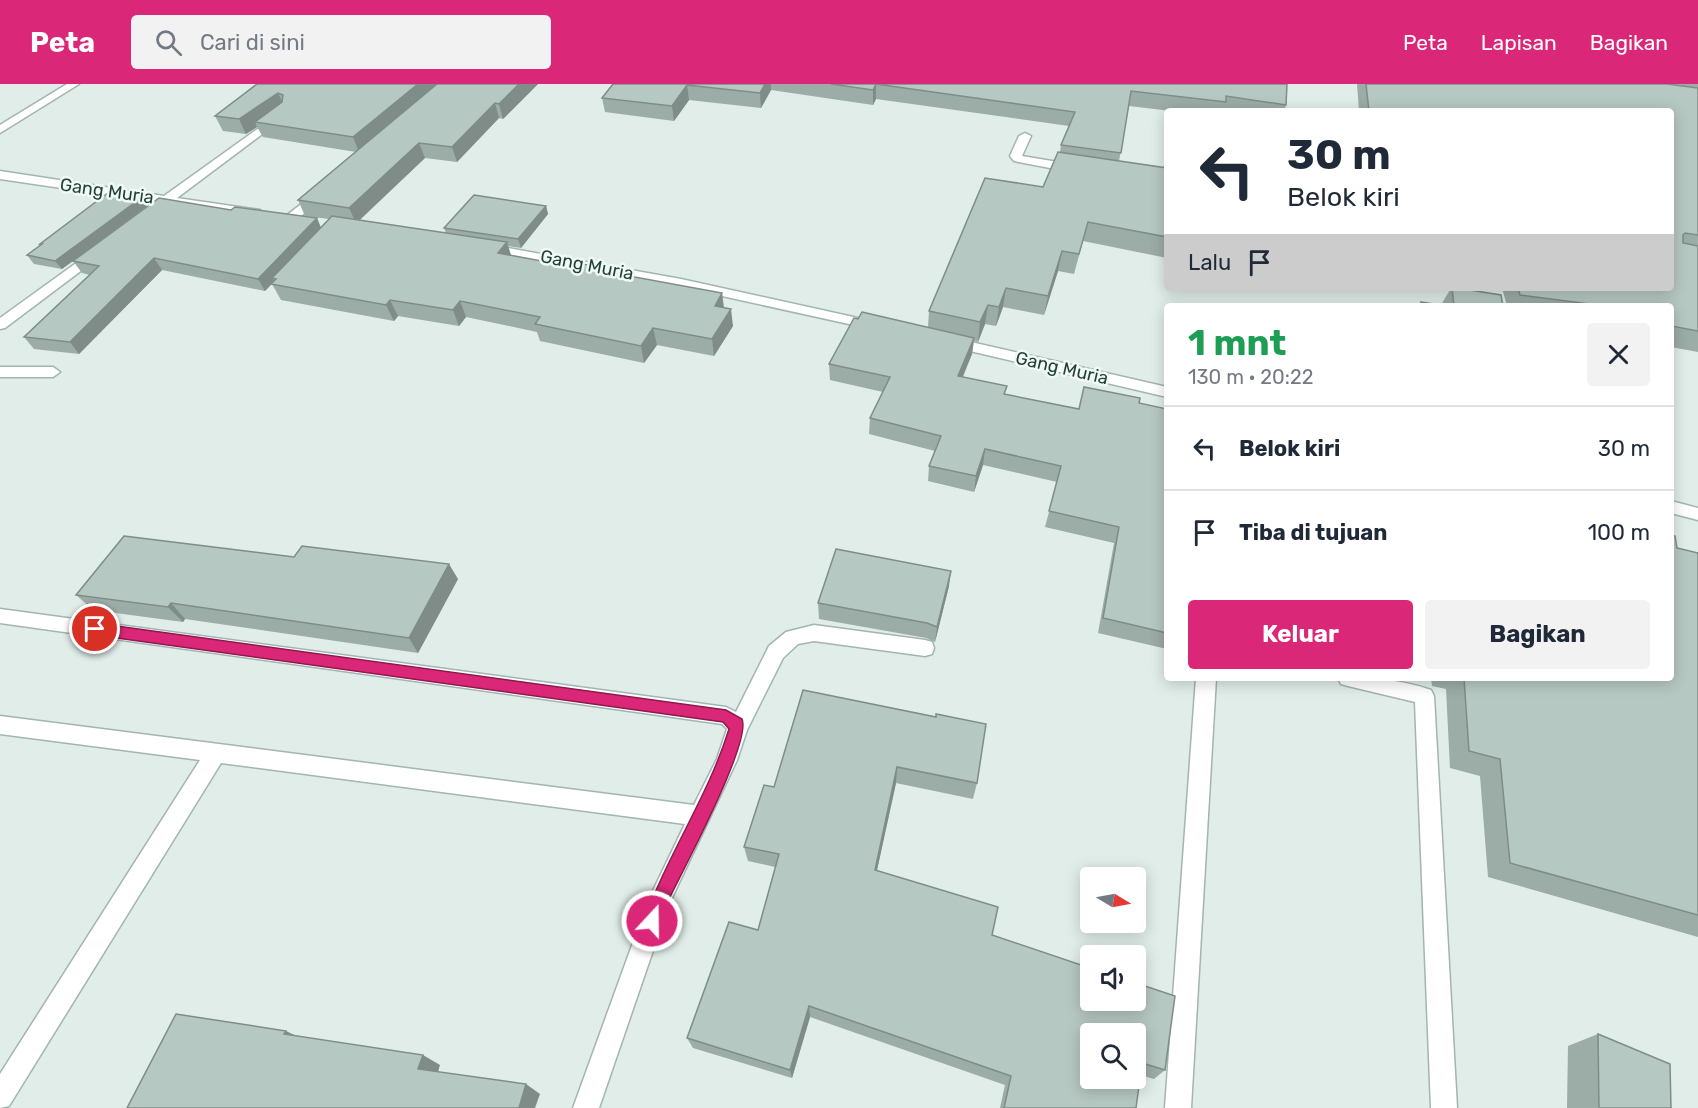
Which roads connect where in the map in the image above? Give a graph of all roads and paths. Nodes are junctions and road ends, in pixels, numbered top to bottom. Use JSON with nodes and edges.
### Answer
{"nodes":[{"id":1,"x":74,"y":84,"type":"edge"},
{"id":2,"x":284,"y":113,"type":"edge"},
{"id":3,"x":0,"y":130,"type":"edge"},
{"id":4,"x":1025,"y":136,"type":"dead end"},
{"id":5,"x":1089,"y":170,"type":"edge"},
{"id":6,"x":0,"y":175,"type":"edge"},
{"id":7,"x":327,"y":188,"type":"edge"},
{"id":8,"x":167,"y":200,"type":"junction"},
{"id":9,"x":150,"y":212,"type":"edge"},
{"id":10,"x":280,"y":216,"type":"junction"},
{"id":11,"x":314,"y":221,"type":"edge"},
{"id":12,"x":107,"y":244,"type":"edge"},
{"id":13,"x":477,"y":247,"type":"edge"},
{"id":14,"x":0,"y":325,"type":"edge"},
{"id":15,"x":886,"y":328,"type":"edge"},
{"id":16,"x":933,"y":339,"type":"edge"},
{"id":17,"x":0,"y":372,"type":"edge"},
{"id":18,"x":53,"y":372,"type":"dead end"},
{"id":19,"x":1164,"y":391,"type":"edge"},
{"id":20,"x":1674,"y":508,"type":"edge"},
{"id":21,"x":1698,"y":514,"type":"edge"},
{"id":22,"x":0,"y":616,"type":"edge"},
{"id":23,"x":925,"y":648,"type":"dead end"},
{"id":24,"x":1206,"y":681,"type":"edge"},
{"id":25,"x":1361,"y":681,"type":"edge"},
{"id":26,"x":0,"y":725,"type":"edge"},
{"id":27,"x":737,"y":729,"type":"junction"},
{"id":28,"x":216,"y":753,"type":"junction"},
{"id":29,"x":700,"y":816,"type":"junction"},
{"id":30,"x":0,"y":1096,"type":"edge"},
{"id":31,"x":586,"y":1108,"type":"edge"},
{"id":32,"x":1178,"y":1108,"type":"edge"},
{"id":33,"x":1444,"y":1108,"type":"edge"}],
"edges":[{"from":1,"to":3,"type":"street"},
{"from":2,"to":8,"type":"street"},
{"from":4,"to":5,"type":"street"},
{"from":6,"to":8,"type":"street","name":"Gang Muria"},
{"from":7,"to":10,"type":"street"},
{"from":8,"to":9,"type":"street"},
{"from":8,"to":10,"type":"street","name":"Gang Muria"},
{"from":10,"to":11,"type":"street","name":"Gang Muria"},
{"from":12,"to":14,"type":"street"},
{"from":13,"to":15,"type":"street","name":"Gang Muria"},
{"from":16,"to":19,"type":"street","name":"Gang Muria"},
{"from":17,"to":18,"type":"street"},
{"from":20,"to":21,"type":"street"},
{"from":22,"to":27,"type":"street"},
{"from":23,"to":27,"type":"street"},
{"from":24,"to":32,"type":"street"},
{"from":25,"to":33,"type":"street"},
{"from":26,"to":28,"type":"street"},
{"from":27,"to":29,"type":"street"},
{"from":28,"to":29,"type":"street"},
{"from":28,"to":30,"type":"street"},
{"from":29,"to":31,"type":"street"}]}
